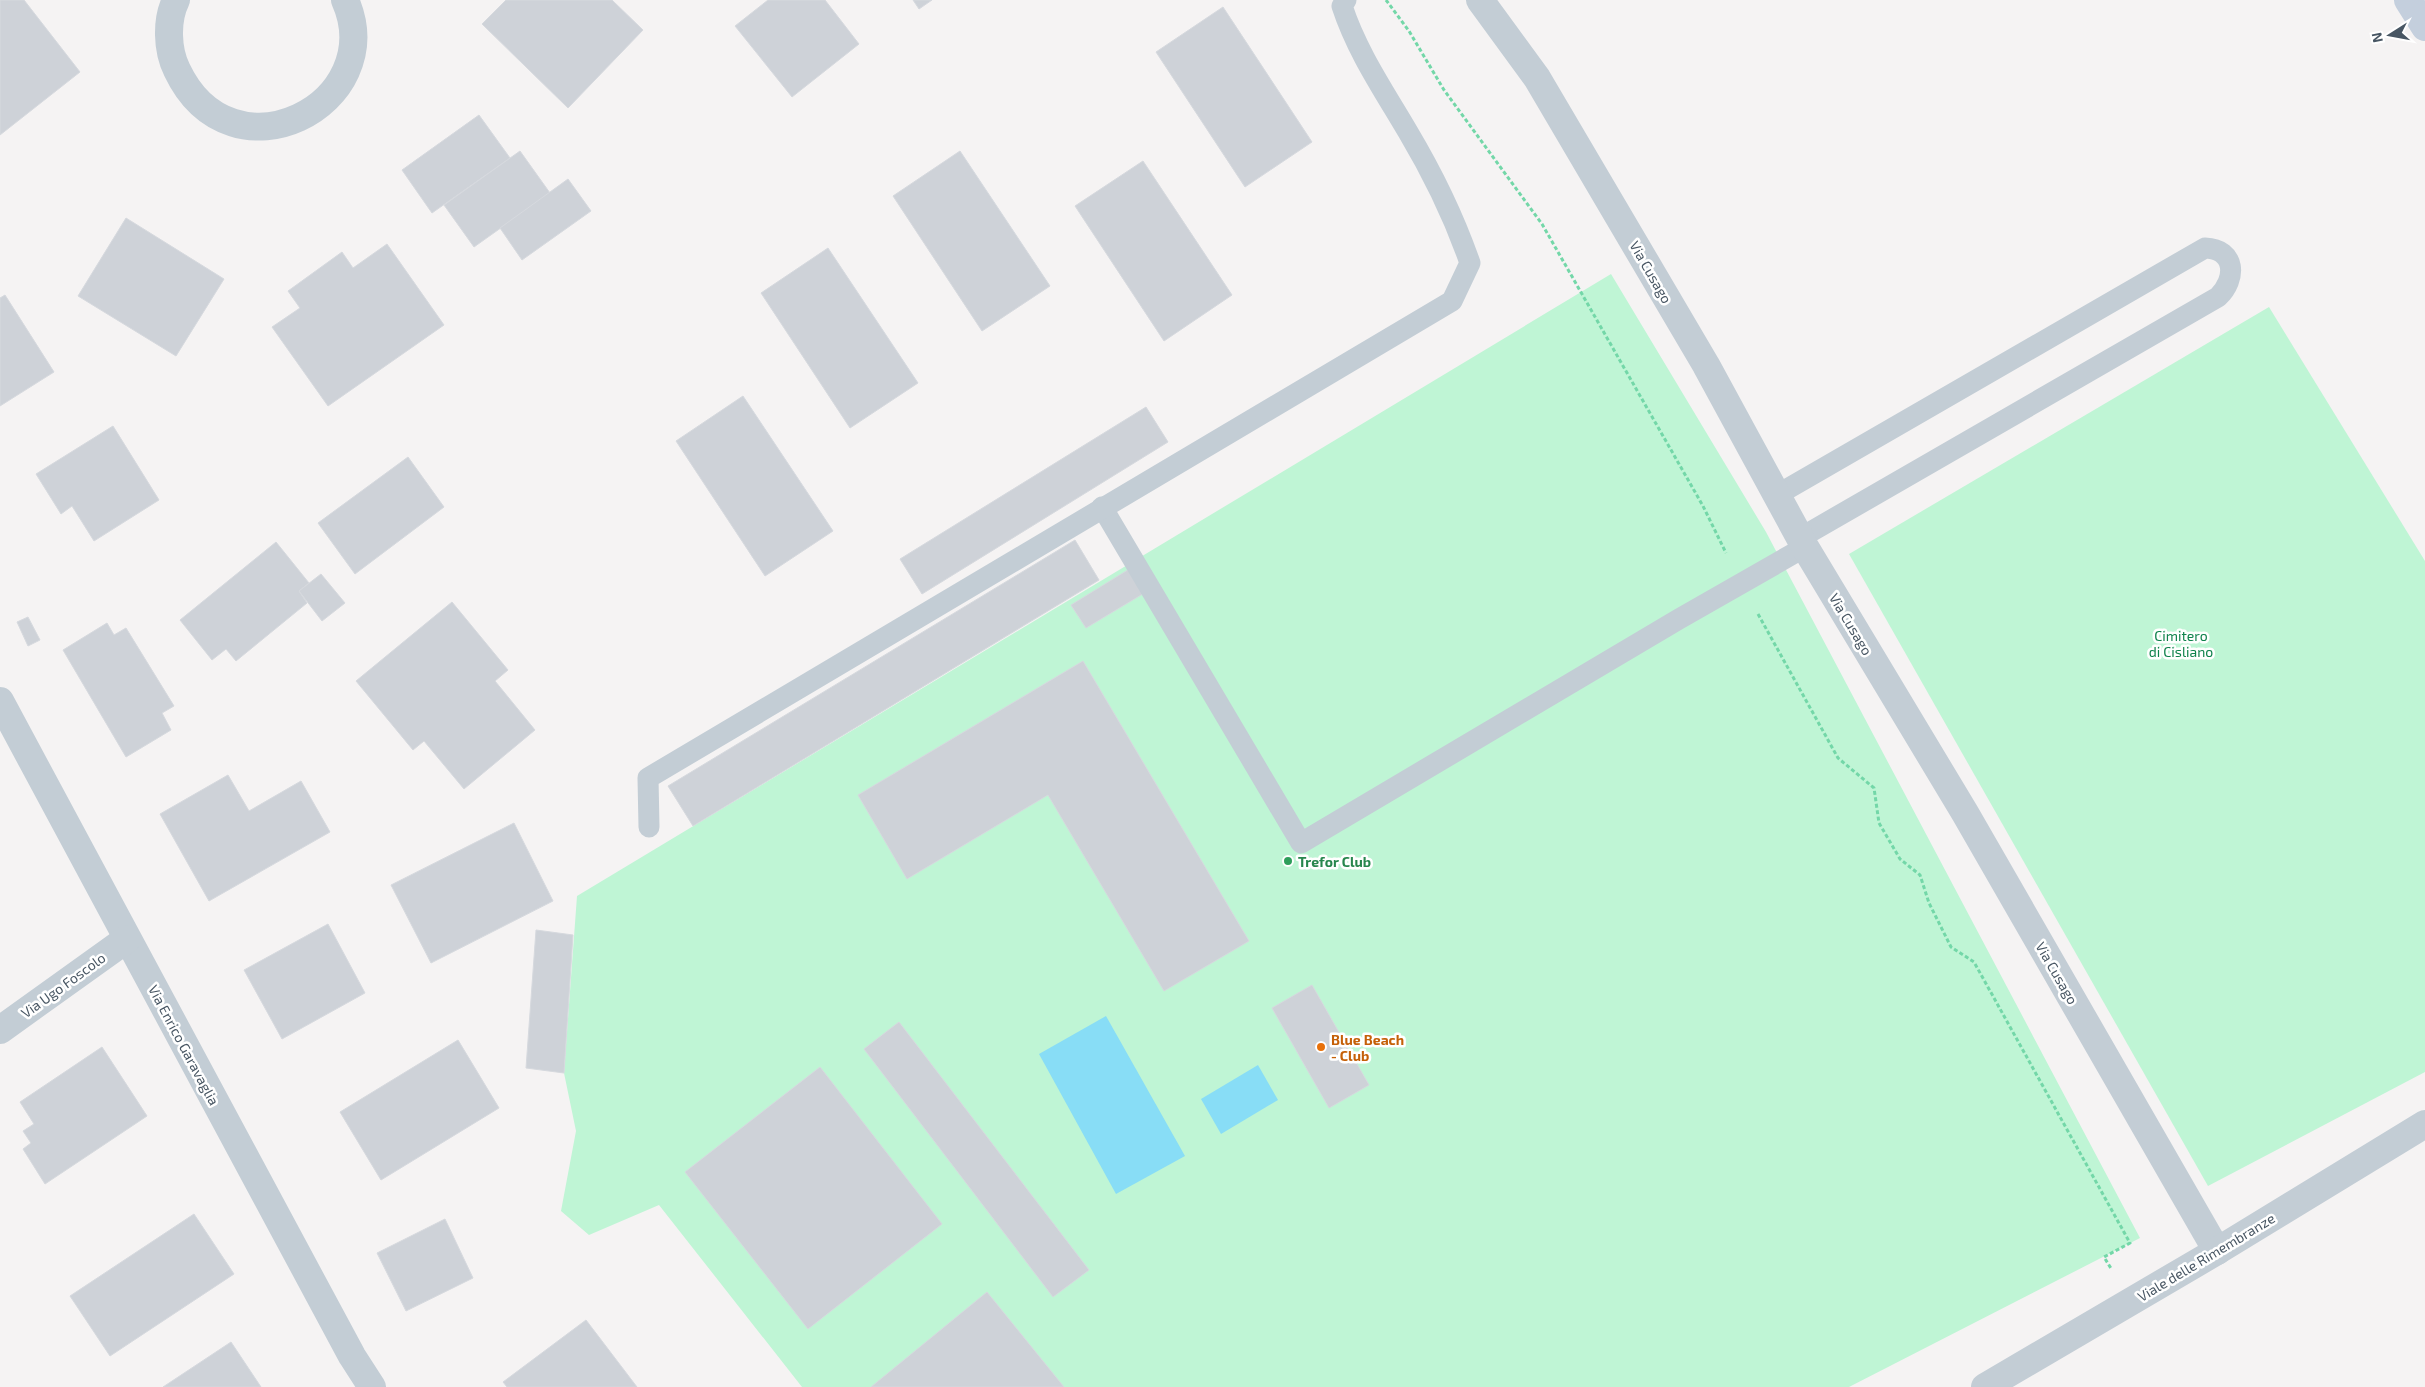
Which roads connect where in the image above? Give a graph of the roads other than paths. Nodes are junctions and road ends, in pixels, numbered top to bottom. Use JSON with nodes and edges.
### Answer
{"nodes":[{"id":1,"x":176,"y":0,"type":"edge"},
{"id":2,"x":345,"y":0,"type":"edge"},
{"id":3,"x":1346,"y":0,"type":"edge"},
{"id":4,"x":1480,"y":0,"type":"edge"},
{"id":5,"x":2408,"y":0,"type":"edge"},
{"id":6,"x":2425,"y":27,"type":"edge"},
{"id":7,"x":1777,"y":495,"type":"junction"},
{"id":8,"x":1102,"y":507,"type":"junction"},
{"id":9,"x":1802,"y":542,"type":"junction"},
{"id":10,"x":0,"y":702,"type":"edge"},
{"id":11,"x":649,"y":827,"type":"dead end"},
{"id":12,"x":127,"y":939,"type":"junction"},
{"id":13,"x":0,"y":1030,"type":"edge"},
{"id":14,"x":2425,"y":1124,"type":"edge"},
{"id":15,"x":2217,"y":1251,"type":"junction"},
{"id":16,"x":372,"y":1387,"type":"edge"},
{"id":17,"x":1985,"y":1387,"type":"edge"}],
"edges":[{"from":1,"to":2,"type":"street"},
{"from":3,"to":8,"type":"lane"},
{"from":4,"to":7,"type":"street","name":"Via Cusago"},
{"from":5,"to":6,"type":"main road"},
{"from":7,"to":9,"type":"street","name":"Via Cusago"},
{"from":7,"to":9,"type":"lane"},
{"from":8,"to":9,"type":"lane"},
{"from":8,"to":11,"type":"lane"},
{"from":9,"to":15,"type":"street","name":"Via Cusago"},
{"from":10,"to":12,"type":"street","name":"Via Enrico Garavaglia"},
{"from":12,"to":13,"type":"street","name":"Via Ugo Foscolo"},
{"from":12,"to":16,"type":"street","name":"Via Enrico Garavaglia"},
{"from":14,"to":15,"type":"street","name":"Viale delle Rimembranze"},
{"from":15,"to":17,"type":"street","name":"Viale delle Rimembranze"}]}
